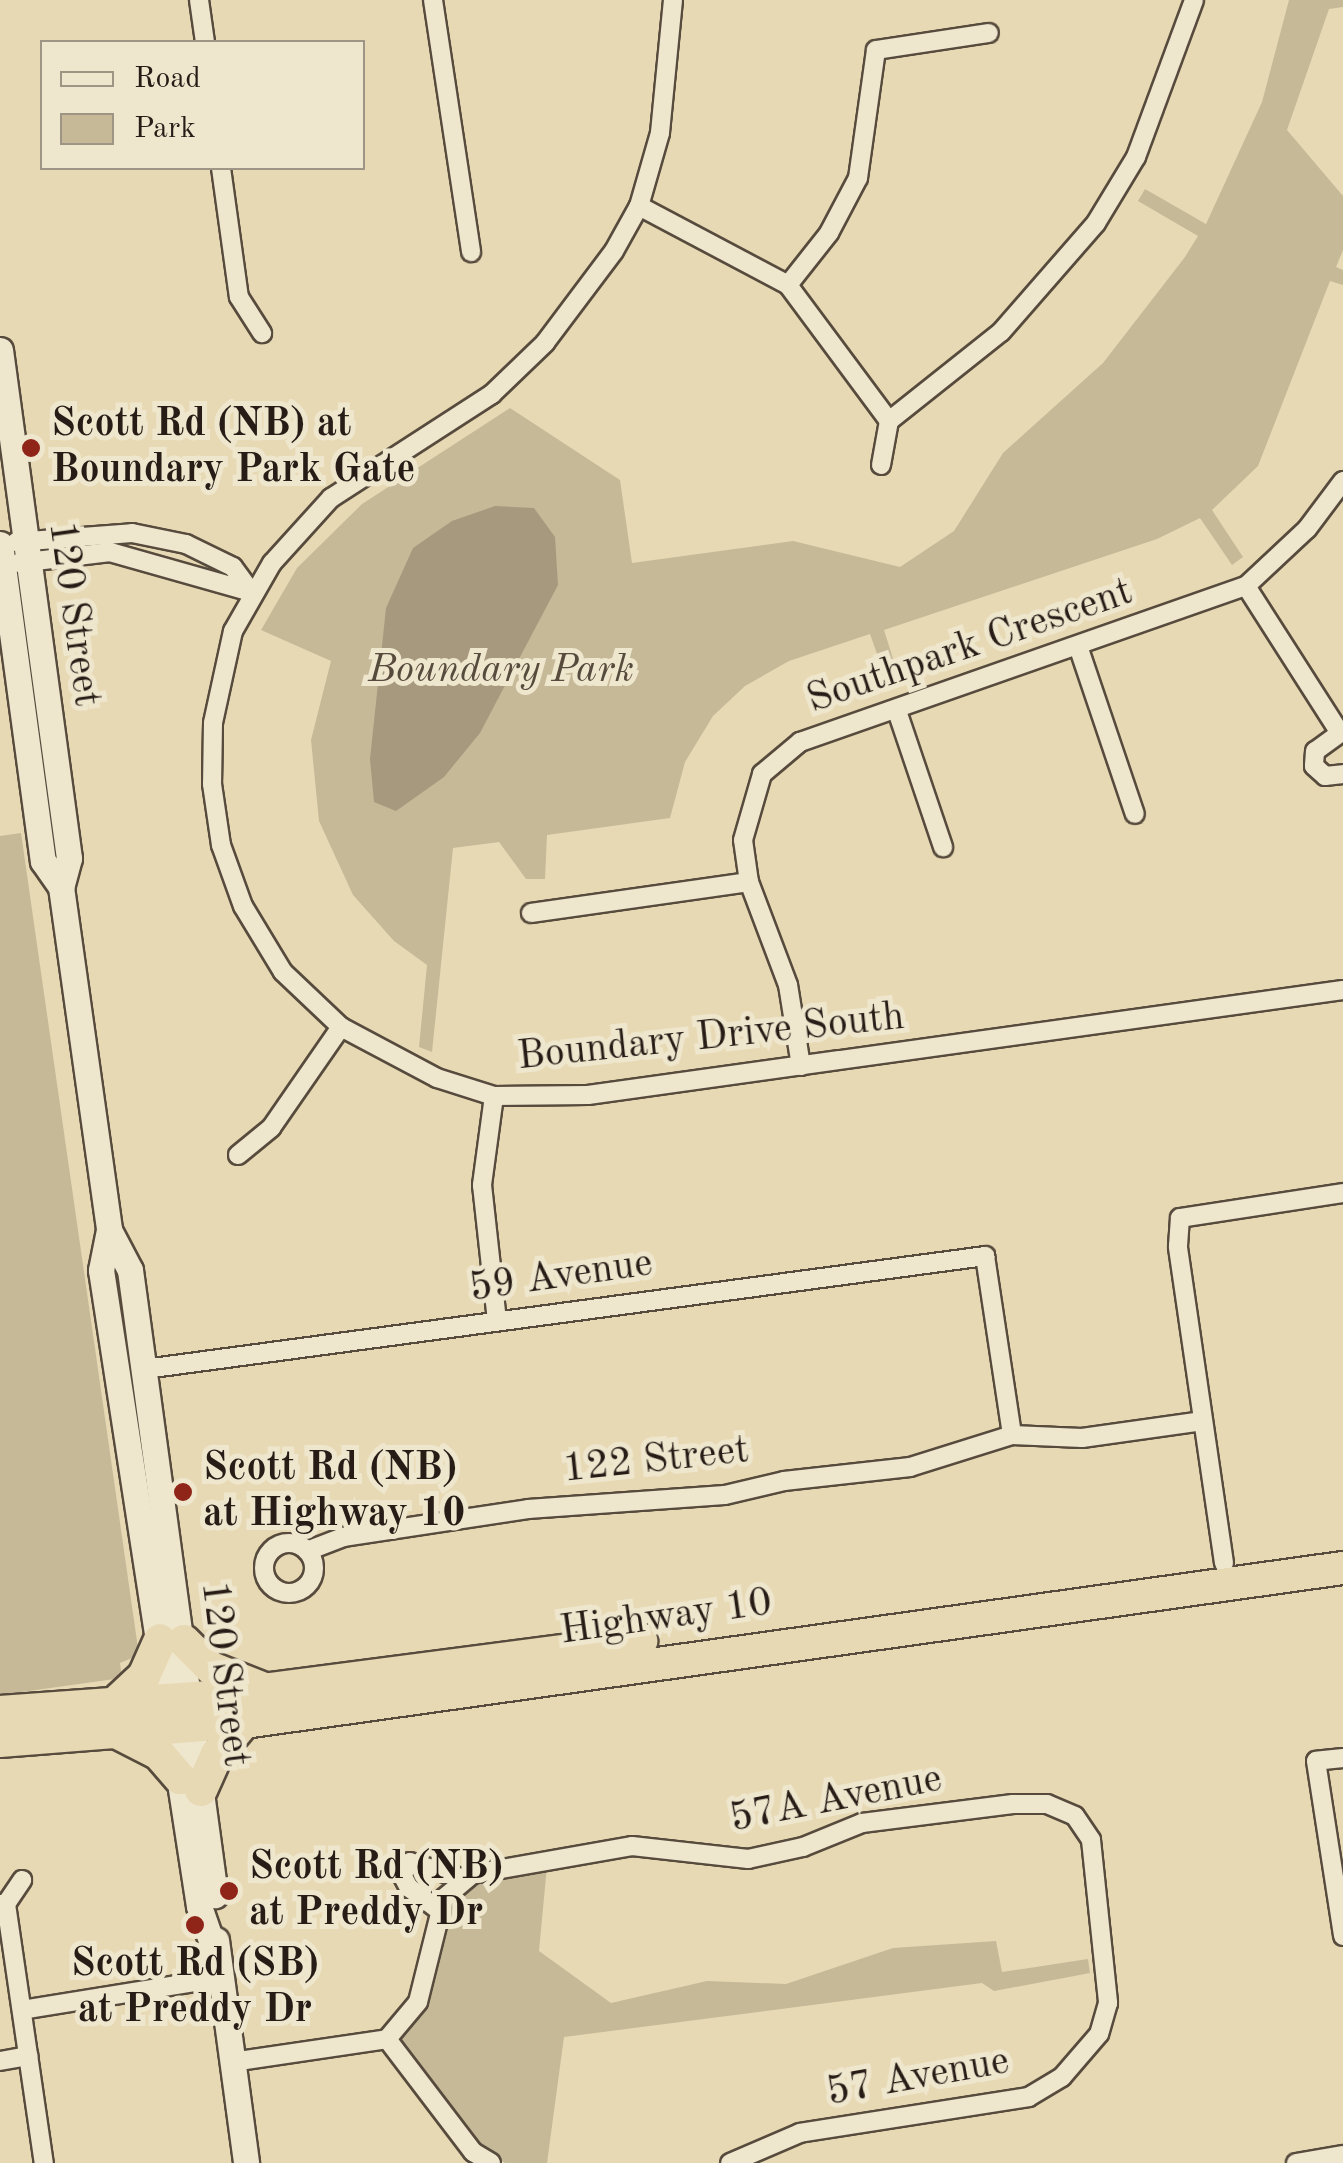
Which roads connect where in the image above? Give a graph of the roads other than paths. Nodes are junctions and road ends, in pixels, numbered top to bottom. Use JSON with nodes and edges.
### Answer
{"nodes":[{"id":1,"x":199,"y":0,"type":"edge"},
{"id":2,"x":434,"y":0,"type":"edge"},
{"id":3,"x":673,"y":0,"type":"edge"},
{"id":4,"x":1194,"y":0,"type":"edge"},
{"id":5,"x":990,"y":34,"type":"dead end"},
{"id":6,"x":205,"y":40,"type":"edge"},
{"id":7,"x":222,"y":170,"type":"edge"},
{"id":8,"x":638,"y":206,"type":"junction"},
{"id":9,"x":472,"y":252,"type":"dead end"},
{"id":10,"x":788,"y":285,"type":"junction"},
{"id":11,"x":262,"y":333,"type":"dead end"},
{"id":12,"x":0,"y":350,"type":"edge"},
{"id":13,"x":890,"y":421,"type":"junction"},
{"id":14,"x":881,"y":465,"type":"dead end"},
{"id":15,"x":1343,"y":481,"type":"edge"},
{"id":16,"x":11,"y":555,"type":"edge"},
{"id":17,"x":1246,"y":586,"type":"junction"},
{"id":18,"x":252,"y":592,"type":"junction"},
{"id":19,"x":1079,"y":649,"type":"junction"},
{"id":20,"x":897,"y":711,"type":"junction"},
{"id":21,"x":1342,"y":732,"type":"edge"},
{"id":22,"x":1343,"y":774,"type":"edge"},
{"id":23,"x":1134,"y":814,"type":"dead end"},
{"id":24,"x":943,"y":847,"type":"dead end"},
{"id":25,"x":749,"y":882,"type":"junction"},
{"id":26,"x":531,"y":913,"type":"dead end"},
{"id":27,"x":1343,"y":990,"type":"edge"},
{"id":28,"x":341,"y":1027,"type":"junction"},
{"id":29,"x":801,"y":1066,"type":"junction"},
{"id":30,"x":494,"y":1096,"type":"junction"},
{"id":31,"x":238,"y":1154,"type":"dead end"},
{"id":32,"x":1343,"y":1193,"type":"edge"},
{"id":33,"x":108,"y":1230,"type":"junction"},
{"id":34,"x":497,"y":1321,"type":"junction"},
{"id":35,"x":145,"y":1370,"type":"junction"},
{"id":36,"x":1203,"y":1421,"type":"junction"},
{"id":37,"x":1012,"y":1436,"type":"junction"},
{"id":38,"x":1343,"y":1546,"type":"edge"},
{"id":39,"x":307,"y":1551,"type":"dead end"},
{"id":40,"x":1224,"y":1563,"type":"junction"},
{"id":41,"x":1343,"y":1568,"type":"edge"},
{"id":42,"x":172,"y":1640,"type":"junction"},
{"id":43,"x":266,"y":1690,"type":"junction"},
{"id":44,"x":0,"y":1712,"type":"edge"},
{"id":45,"x":182,"y":1714,"type":"junction"},
{"id":46,"x":116,"y":1720,"type":"junction"},
{"id":47,"x":244,"y":1722,"type":"junction"},
{"id":48,"x":0,"y":1741,"type":"edge"},
{"id":49,"x":1343,"y":1758,"type":"edge"},
{"id":50,"x":190,"y":1784,"type":"junction"},
{"id":51,"x":464,"y":1879,"type":"junction"},
{"id":52,"x":22,"y":1880,"type":"dead end"},
{"id":53,"x":3,"y":1904,"type":"edge"},
{"id":54,"x":440,"y":1910,"type":"junction"},
{"id":55,"x":1343,"y":1936,"type":"edge"},
{"id":56,"x":218,"y":1966,"type":"junction"},
{"id":57,"x":22,"y":2010,"type":"junction"},
{"id":58,"x":1099,"y":2034,"type":"joint"},
{"id":59,"x":387,"y":2039,"type":"junction"},
{"id":60,"x":29,"y":2056,"type":"junction"},
{"id":61,"x":0,"y":2061,"type":"edge"},
{"id":62,"x":232,"y":2062,"type":"junction"},
{"id":63,"x":1343,"y":2155,"type":"edge"},
{"id":64,"x":44,"y":2163,"type":"edge"},
{"id":65,"x":246,"y":2163,"type":"edge"},
{"id":66,"x":492,"y":2163,"type":"edge"},
{"id":67,"x":730,"y":2163,"type":"edge"},
{"id":68,"x":1296,"y":2163,"type":"edge"}],
"edges":[{"from":1,"to":6,"type":"street"},
{"from":2,"to":9,"type":"street"},
{"from":3,"to":8,"type":"street","name":"Boundary Drive South"},
{"from":4,"to":13,"type":"street"},
{"from":5,"to":10,"type":"street"},
{"from":7,"to":11,"type":"street"},
{"from":8,"to":10,"type":"street"},
{"from":8,"to":18,"type":"street","name":"Boundary Drive South"},
{"from":10,"to":13,"type":"street"},
{"from":12,"to":16,"type":"main road","name":"120 Street"},
{"from":13,"to":14,"type":"street"},
{"from":15,"to":17,"type":"street","name":"Southpark Crescent"},
{"from":16,"to":18,"type":"street"},
{"from":16,"to":33,"type":"main road","name":"120 Street"},
{"from":17,"to":19,"type":"street","name":"Southpark Crescent"},
{"from":17,"to":21,"type":"street"},
{"from":18,"to":28,"type":"street","name":"Boundary Drive South"},
{"from":19,"to":20,"type":"street","name":"Southpark Crescent"},
{"from":19,"to":23,"type":"street"},
{"from":20,"to":24,"type":"street"},
{"from":20,"to":25,"type":"street","name":"Southpark Crescent"},
{"from":21,"to":22,"type":"street"},
{"from":25,"to":26,"type":"street"},
{"from":25,"to":29,"type":"street","name":"Southpark Crescent"},
{"from":27,"to":29,"type":"street","name":"Boundary Drive South"},
{"from":28,"to":30,"type":"street","name":"Boundary Drive South"},
{"from":28,"to":31,"type":"street"},
{"from":29,"to":30,"type":"street","name":"Boundary Drive South"},
{"from":30,"to":34,"type":"street"},
{"from":32,"to":36,"type":"street"},
{"from":33,"to":35,"type":"main road","name":"120 Street"},
{"from":33,"to":42,"type":"main road","name":"120 Street"},
{"from":34,"to":35,"type":"street","name":"59 Avenue"},
{"from":34,"to":37,"type":"street","name":"59 Avenue"},
{"from":35,"to":42,"type":"main road","name":"120 Street"},
{"from":36,"to":37,"type":"street","name":"122 Street"},
{"from":36,"to":40,"type":"street"},
{"from":37,"to":39,"type":"street","name":"122 Street"},
{"from":38,"to":40,"type":"highway","name":"Highway 10"},
{"from":40,"to":43,"type":"highway","name":"Highway 10"},
{"from":41,"to":47,"type":"highway","name":"Highway 10"},
{"from":42,"to":43,"type":"highway"},
{"from":42,"to":45,"type":"main road","name":"120 Street"},
{"from":42,"to":46,"type":"highway"},
{"from":43,"to":45,"type":"highway","name":"Highway 10"},
{"from":44,"to":46,"type":"highway","name":"Highway 10"},
{"from":45,"to":46,"type":"highway","name":"Highway 10"},
{"from":45,"to":47,"type":"highway","name":"Highway 10"},
{"from":45,"to":50,"type":"main road","name":"120 Street"},
{"from":46,"to":48,"type":"highway","name":"Highway 10"},
{"from":46,"to":50,"type":"highway"},
{"from":47,"to":50,"type":"highway"},
{"from":49,"to":55,"type":"street"},
{"from":50,"to":56,"type":"main road","name":"120 Street"},
{"from":51,"to":54,"type":"street"},
{"from":51,"to":54,"type":"street","name":"57A Avenue"},
{"from":51,"to":58,"type":"street","name":"57A Avenue"},
{"from":52,"to":53,"type":"street"},
{"from":53,"to":57,"type":"street"},
{"from":54,"to":59,"type":"street"},
{"from":56,"to":57,"type":"street"},
{"from":56,"to":62,"type":"main road","name":"120 Street"},
{"from":57,"to":60,"type":"street"},
{"from":58,"to":67,"type":"street","name":"57 Avenue"},
{"from":59,"to":62,"type":"street"},
{"from":59,"to":66,"type":"street"},
{"from":60,"to":61,"type":"street"},
{"from":60,"to":64,"type":"street"},
{"from":62,"to":65,"type":"main road","name":"120 Street"},
{"from":63,"to":68,"type":"street"}]}
